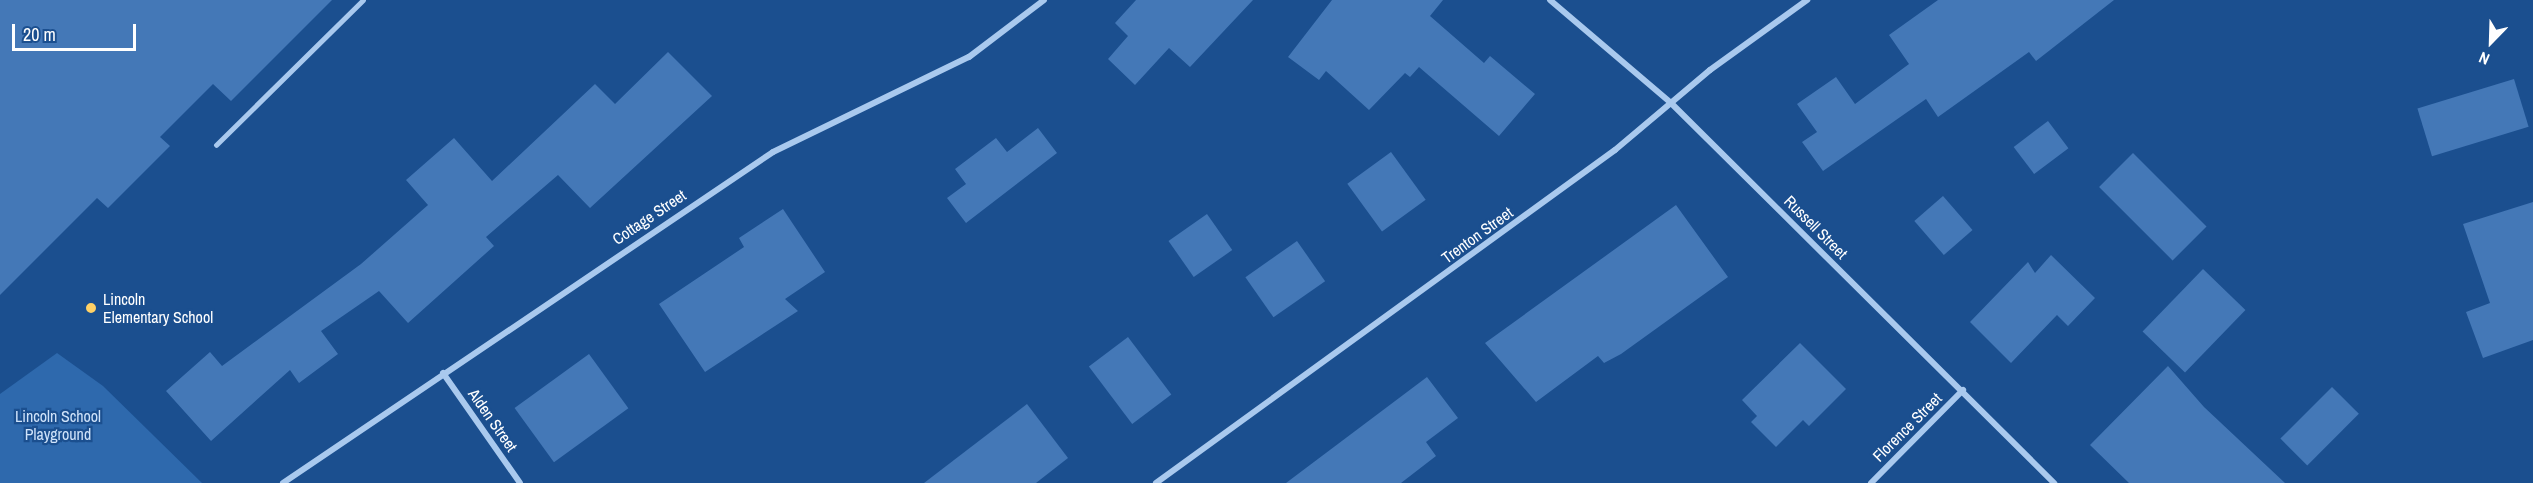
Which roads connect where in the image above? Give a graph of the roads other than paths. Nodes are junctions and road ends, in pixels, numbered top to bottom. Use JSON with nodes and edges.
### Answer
{"nodes":[{"id":1,"x":363,"y":0,"type":"edge"},
{"id":2,"x":1044,"y":0,"type":"edge"},
{"id":3,"x":1550,"y":0,"type":"edge"},
{"id":4,"x":1807,"y":0,"type":"edge"},
{"id":5,"x":1671,"y":103,"type":"junction"},
{"id":6,"x":216,"y":145,"type":"dead end"},
{"id":7,"x":443,"y":373,"type":"junction"},
{"id":8,"x":1963,"y":390,"type":"junction"},
{"id":9,"x":284,"y":483,"type":"edge"},
{"id":10,"x":520,"y":483,"type":"edge"},
{"id":11,"x":1156,"y":483,"type":"edge"},
{"id":12,"x":1871,"y":483,"type":"edge"},
{"id":13,"x":2054,"y":483,"type":"edge"}],
"edges":[{"from":1,"to":6,"type":"lane"},
{"from":2,"to":7,"type":"street","name":"Cottage Street"},
{"from":3,"to":5,"type":"street","name":"Russell Street"},
{"from":4,"to":5,"type":"street","name":"Trenton Street"},
{"from":5,"to":8,"type":"street","name":"Russell Street"},
{"from":5,"to":11,"type":"street","name":"Trenton Street"},
{"from":7,"to":9,"type":"street","name":"Cottage Street"},
{"from":7,"to":10,"type":"street","name":"Alden Street"},
{"from":8,"to":12,"type":"street","name":"Florence Street"},
{"from":8,"to":13,"type":"street","name":"Russell Street"}]}
